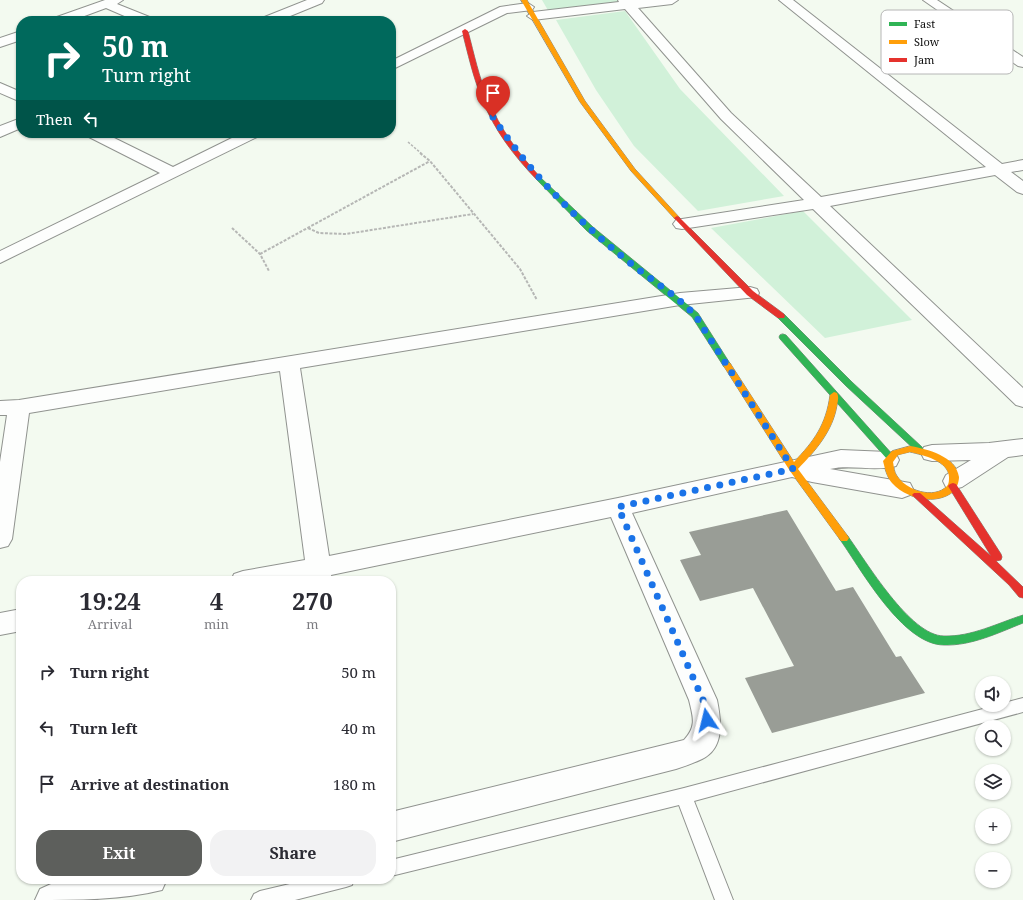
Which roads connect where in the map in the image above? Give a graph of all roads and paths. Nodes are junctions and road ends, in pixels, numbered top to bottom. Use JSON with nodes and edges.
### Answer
{"nodes":[{"id":1,"x":318,"y":0,"type":"edge"},
{"id":2,"x":672,"y":0,"type":"edge"},
{"id":3,"x":784,"y":0,"type":"edge"},
{"id":4,"x":929,"y":0,"type":"edge"},
{"id":5,"x":112,"y":2,"type":"edge"},
{"id":6,"x":626,"y":2,"type":"edge"},
{"id":7,"x":528,"y":8,"type":"edge"},
{"id":8,"x":944,"y":10,"type":"edge"},
{"id":9,"x":74,"y":16,"type":"edge"},
{"id":10,"x":138,"y":16,"type":"edge"},
{"id":11,"x":279,"y":16,"type":"edge"},
{"id":12,"x":465,"y":31,"type":"junction"},
{"id":13,"x":16,"y":37,"type":"edge"},
{"id":14,"x":0,"y":43,"type":"edge"},
{"id":15,"x":1013,"y":56,"type":"edge"},
{"id":16,"x":1023,"y":63,"type":"edge"},
{"id":17,"x":396,"y":64,"type":"edge"},
{"id":18,"x":0,"y":87,"type":"edge"},
{"id":19,"x":16,"y":95,"type":"edge"},
{"id":20,"x":16,"y":125,"type":"edge"},
{"id":21,"x":0,"y":132,"type":"edge"},
{"id":22,"x":102,"y":138,"type":"edge"},
{"id":23,"x":244,"y":138,"type":"edge"},
{"id":24,"x":408,"y":142,"type":"dead end"},
{"id":25,"x":430,"y":162,"type":"junction"},
{"id":26,"x":1023,"y":165,"type":"edge"},
{"id":27,"x":998,"y":170,"type":"junction"},
{"id":28,"x":173,"y":173,"type":"junction"},
{"id":29,"x":1023,"y":189,"type":"edge"},
{"id":30,"x":816,"y":203,"type":"junction"},
{"id":31,"x":474,"y":214,"type":"junction"},
{"id":32,"x":682,"y":224,"type":"junction"},
{"id":33,"x":232,"y":228,"type":"dead end"},
{"id":34,"x":308,"y":228,"type":"junction"},
{"id":35,"x":260,"y":254,"type":"junction"},
{"id":36,"x":0,"y":258,"type":"edge"},
{"id":37,"x":269,"y":271,"type":"dead end"},
{"id":38,"x":750,"y":293,"type":"junction"},
{"id":39,"x":680,"y":299,"type":"junction"},
{"id":40,"x":766,"y":316,"type":"dead end"},
{"id":41,"x":549,"y":322,"type":"junction"},
{"id":42,"x":779,"y":332,"type":"dead end"},
{"id":43,"x":289,"y":364,"type":"junction"},
{"id":44,"x":834,"y":395,"type":"junction"},
{"id":45,"x":1023,"y":400,"type":"edge"},
{"id":46,"x":9,"y":408,"type":"edge"},
{"id":47,"x":1023,"y":447,"type":"edge"},
{"id":48,"x":925,"y":451,"type":"junction"},
{"id":49,"x":1001,"y":451,"type":"junction"},
{"id":50,"x":889,"y":458,"type":"junction"},
{"id":51,"x":793,"y":469,"type":"junction"},
{"id":52,"x":953,"y":484,"type":"junction"},
{"id":53,"x":910,"y":492,"type":"junction"},
{"id":54,"x":618,"y":507,"type":"junction"},
{"id":55,"x":0,"y":539,"type":"edge"},
{"id":56,"x":319,"y":574,"type":"edge"},
{"id":57,"x":297,"y":576,"type":"edge"},
{"id":58,"x":1013,"y":582,"type":"junction"},
{"id":59,"x":1023,"y":594,"type":"edge"},
{"id":60,"x":1023,"y":619,"type":"edge"},
{"id":61,"x":16,"y":621,"type":"edge"},
{"id":62,"x":0,"y":624,"type":"edge"},
{"id":63,"x":1023,"y":705,"type":"edge"},
{"id":64,"x":684,"y":796,"type":"junction"},
{"id":65,"x":396,"y":826,"type":"edge"},
{"id":66,"x":396,"y":867,"type":"edge"},
{"id":67,"x":127,"y":884,"type":"edge"},
{"id":68,"x":326,"y":884,"type":"edge"},
{"id":69,"x":267,"y":899,"type":"edge"},
{"id":70,"x":51,"y":900,"type":"edge"},
{"id":71,"x":724,"y":900,"type":"edge"}],
"edges":[{"from":1,"to":11,"type":"street"},
{"from":2,"to":6,"type":"street"},
{"from":3,"to":27,"type":"street"},
{"from":4,"to":8,"type":"street"},
{"from":5,"to":9,"type":"street"},
{"from":5,"to":10,"type":"street"},
{"from":6,"to":7,"type":"street"},
{"from":6,"to":30,"type":"street"},
{"from":7,"to":12,"type":"street"},
{"from":7,"to":32,"type":"main road"},
{"from":12,"to":17,"type":"street"},
{"from":12,"to":39,"type":"main road"},
{"from":13,"to":14,"type":"street"},
{"from":15,"to":16,"type":"street"},
{"from":18,"to":19,"type":"street"},
{"from":20,"to":21,"type":"street"},
{"from":22,"to":28,"type":"street"},
{"from":23,"to":28,"type":"street"},
{"from":24,"to":25,"type":"path"},
{"from":25,"to":31,"type":"path"},
{"from":25,"to":34,"type":"path"},
{"from":26,"to":27,"type":"street"},
{"from":27,"to":29,"type":"street"},
{"from":27,"to":30,"type":"street"},
{"from":28,"to":36,"type":"street"},
{"from":30,"to":32,"type":"street"},
{"from":30,"to":45,"type":"street"},
{"from":31,"to":34,"type":"path"},
{"from":31,"to":41,"type":"path"},
{"from":32,"to":38,"type":"main road"},
{"from":33,"to":35,"type":"path"},
{"from":34,"to":35,"type":"path"},
{"from":35,"to":37,"type":"path"},
{"from":38,"to":39,"type":"street"},
{"from":38,"to":40,"type":"main road"},
{"from":38,"to":48,"type":"main road"},
{"from":39,"to":41,"type":"street"},
{"from":39,"to":51,"type":"main road"},
{"from":41,"to":43,"type":"street"},
{"from":42,"to":44,"type":"main road"},
{"from":43,"to":46,"type":"street"},
{"from":43,"to":56,"type":"street"},
{"from":44,"to":50,"type":"main road"},
{"from":44,"to":51,"type":"main road"},
{"from":46,"to":55,"type":"street"},
{"from":47,"to":49,"type":"street"},
{"from":48,"to":49,"type":"street"},
{"from":48,"to":50,"type":"main road"},
{"from":48,"to":52,"type":"main road"},
{"from":49,"to":52,"type":"street"},
{"from":50,"to":51,"type":"street"},
{"from":50,"to":53,"type":"main road"},
{"from":51,"to":53,"type":"street"},
{"from":51,"to":54,"type":"street"},
{"from":51,"to":60,"type":"main road"},
{"from":52,"to":53,"type":"main road"},
{"from":52,"to":58,"type":"main road"},
{"from":53,"to":58,"type":"main road"},
{"from":54,"to":56,"type":"street"},
{"from":54,"to":65,"type":"street"},
{"from":56,"to":57,"type":"street"},
{"from":58,"to":59,"type":"main road"},
{"from":61,"to":62,"type":"street"},
{"from":63,"to":64,"type":"lane"},
{"from":64,"to":66,"type":"lane"},
{"from":64,"to":71,"type":"lane"},
{"from":67,"to":70,"type":"street"},
{"from":68,"to":69,"type":"lane"}]}
